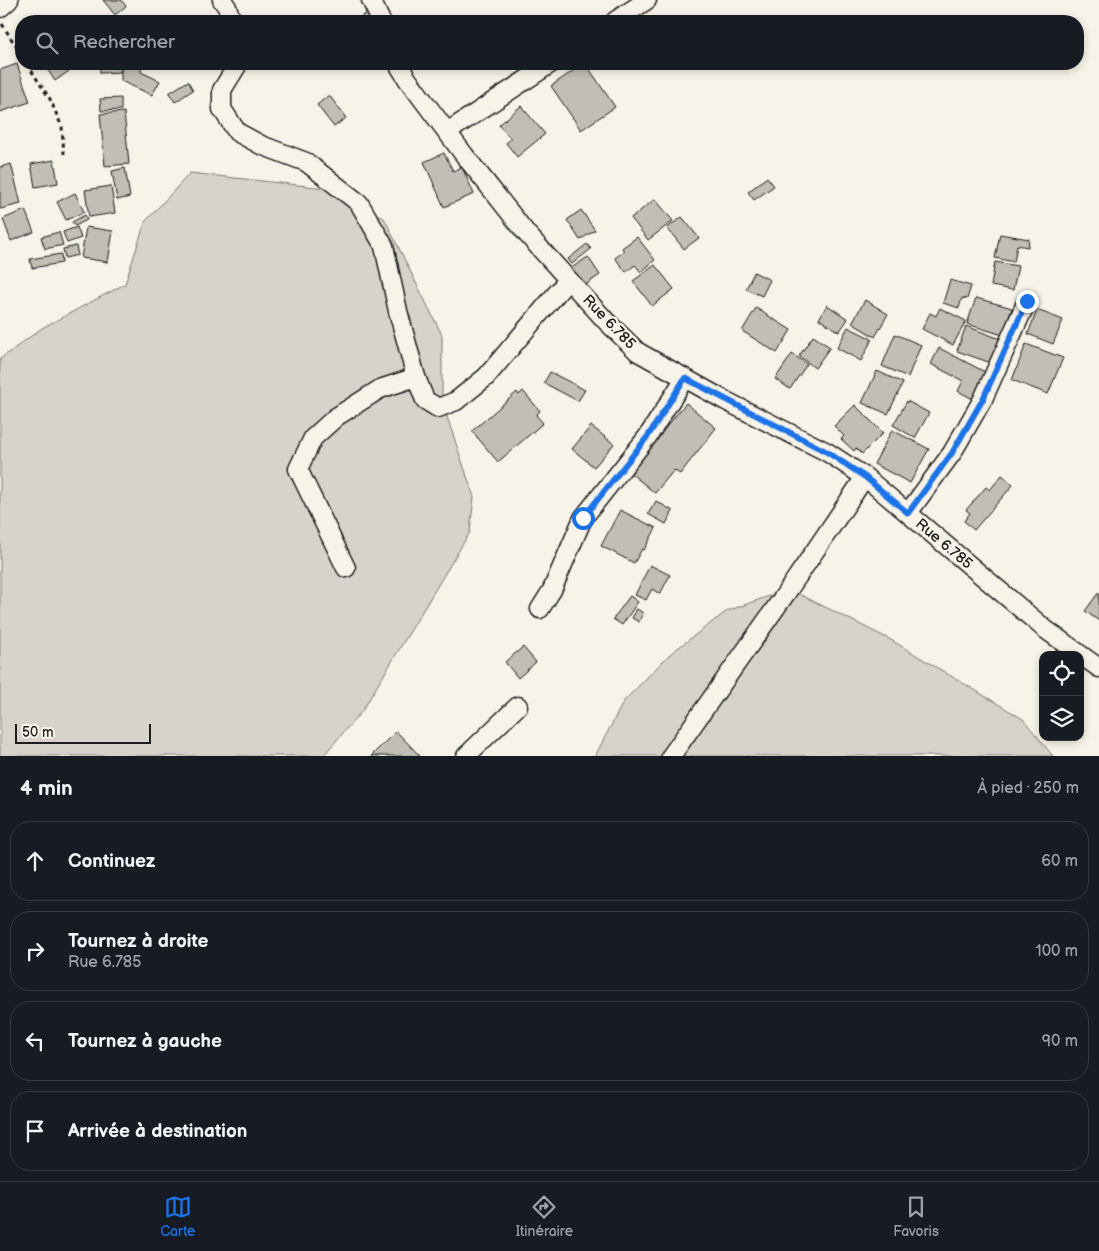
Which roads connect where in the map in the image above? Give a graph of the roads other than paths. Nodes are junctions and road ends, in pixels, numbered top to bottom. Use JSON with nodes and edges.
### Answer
{"nodes":[{"id":1,"x":9,"y":0,"type":"edge"},
{"id":2,"x":222,"y":0,"type":"edge"},
{"id":3,"x":371,"y":0,"type":"edge"},
{"id":4,"x":647,"y":0,"type":"edge"},
{"id":5,"x":0,"y":8,"type":"edge"},
{"id":6,"x":230,"y":15,"type":"edge"},
{"id":7,"x":378,"y":15,"type":"edge"},
{"id":8,"x":624,"y":15,"type":"edge"},
{"id":9,"x":234,"y":70,"type":"edge"},
{"id":10,"x":402,"y":70,"type":"edge"},
{"id":11,"x":541,"y":70,"type":"edge"},
{"id":12,"x":447,"y":132,"type":"junction"},
{"id":13,"x":568,"y":280,"type":"junction"},
{"id":14,"x":1027,"y":301,"type":"dead end"},
{"id":15,"x":416,"y":377,"type":"junction"},
{"id":16,"x":685,"y":378,"type":"junction"},
{"id":17,"x":865,"y":477,"type":"junction"},
{"id":18,"x":908,"y":513,"type":"junction"},
{"id":19,"x":346,"y":568,"type":"dead end"},
{"id":20,"x":540,"y":609,"type":"dead end"},
{"id":21,"x":1099,"y":668,"type":"edge"},
{"id":22,"x":518,"y":706,"type":"dead end"},
{"id":23,"x":466,"y":756,"type":"edge"},
{"id":24,"x":671,"y":756,"type":"edge"}],
"edges":[{"from":1,"to":5,"type":"street"},
{"from":2,"to":6,"type":"street"},
{"from":3,"to":7,"type":"street"},
{"from":4,"to":8,"type":"street"},
{"from":9,"to":15,"type":"street"},
{"from":10,"to":12,"type":"street","name":"Rue 6.785"},
{"from":11,"to":12,"type":"street"},
{"from":12,"to":13,"type":"street","name":"Rue 6.785"},
{"from":13,"to":15,"type":"street"},
{"from":13,"to":16,"type":"street","name":"Rue 6.785"},
{"from":14,"to":18,"type":"street"},
{"from":15,"to":19,"type":"street"},
{"from":16,"to":17,"type":"street","name":"Rue 6.785"},
{"from":16,"to":20,"type":"street"},
{"from":17,"to":18,"type":"street","name":"Rue 6.785"},
{"from":17,"to":24,"type":"street"},
{"from":18,"to":21,"type":"street","name":"Rue 6.785"},
{"from":22,"to":23,"type":"street"}]}
